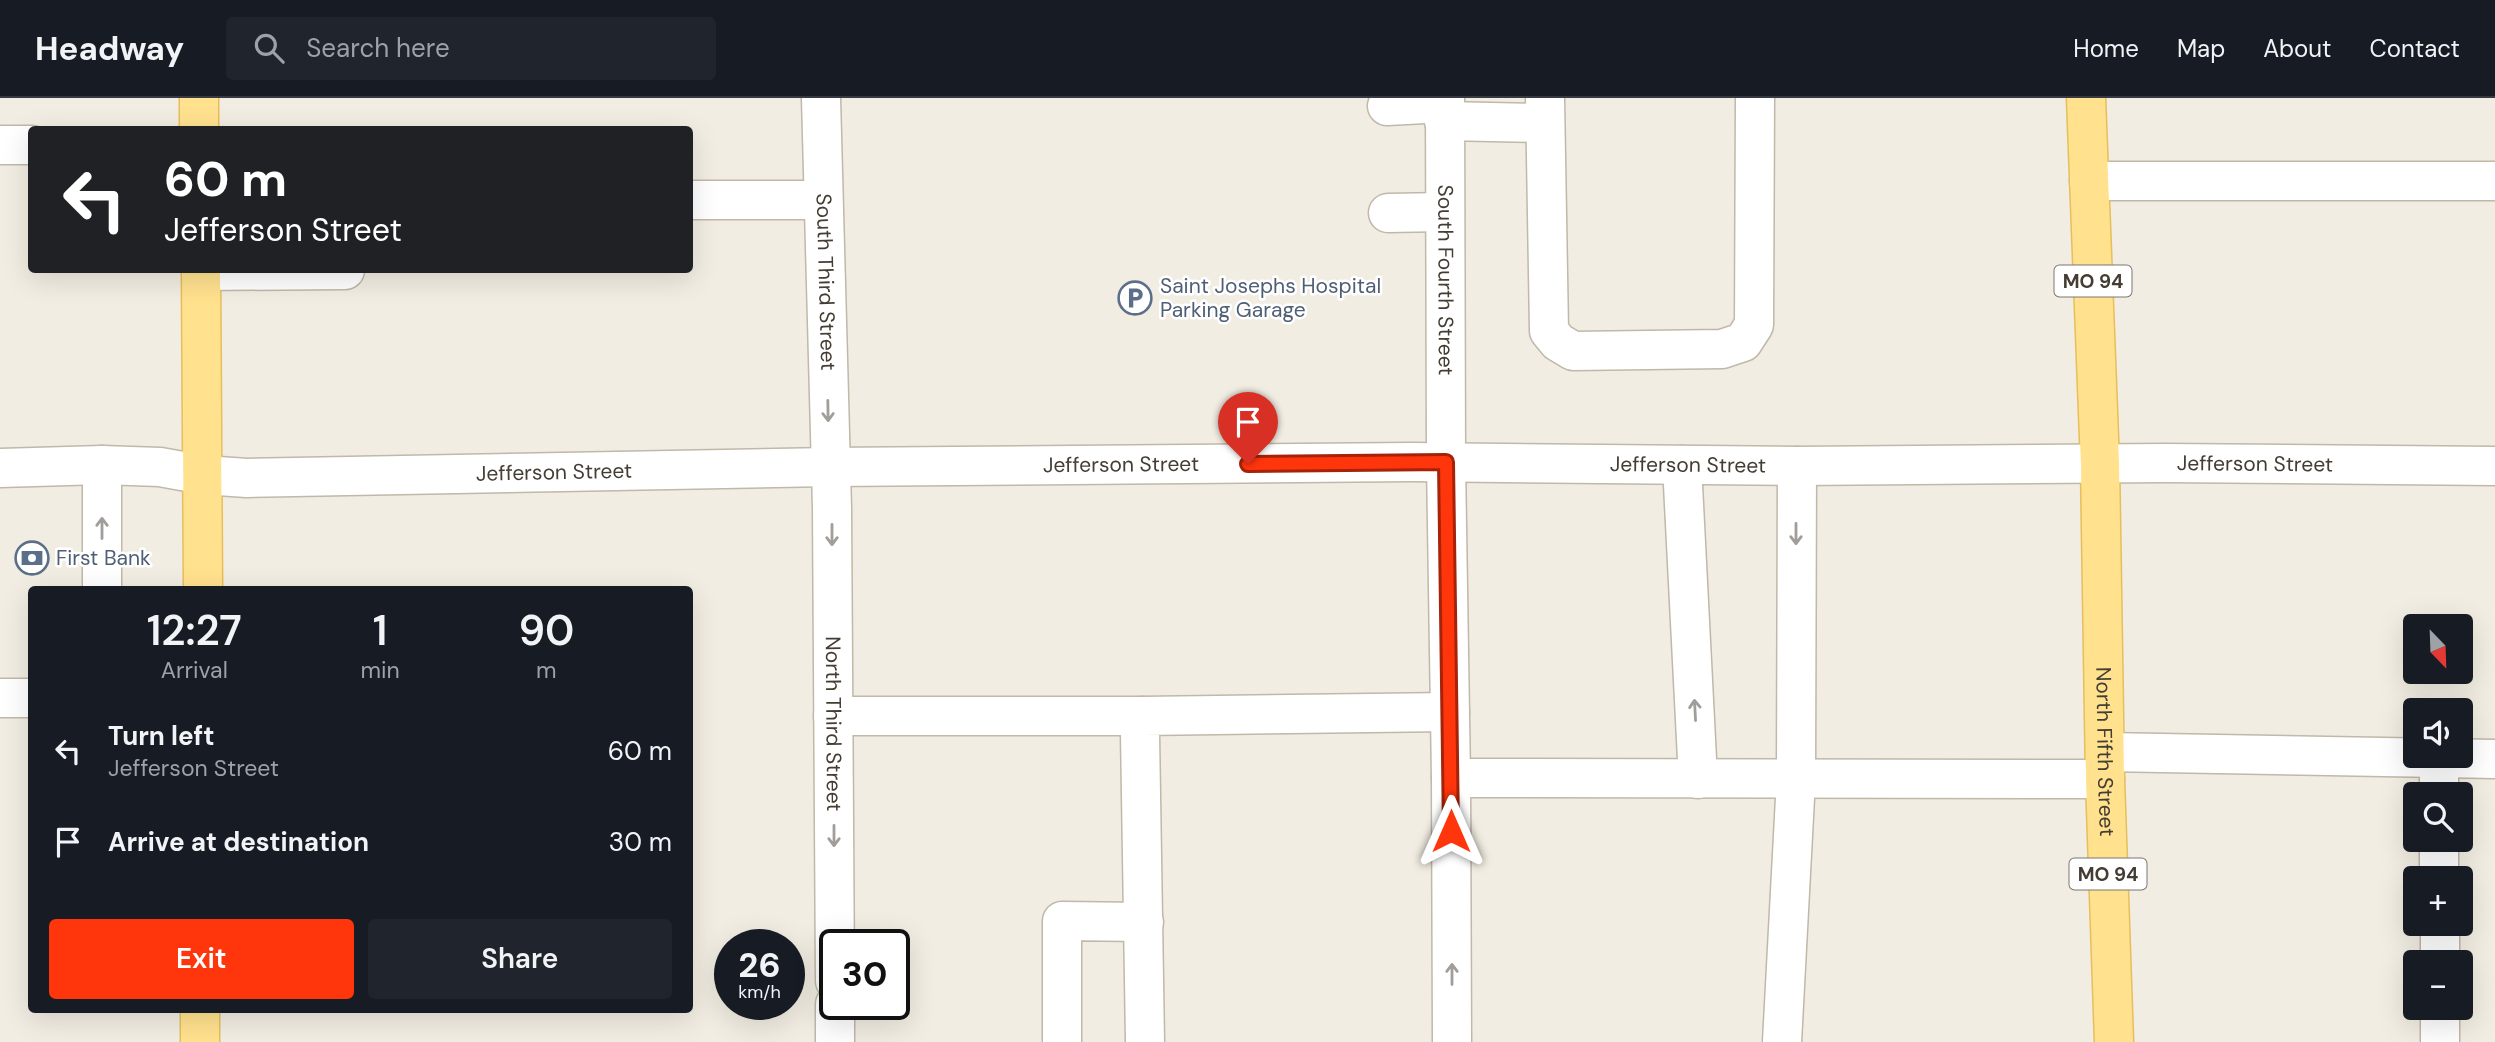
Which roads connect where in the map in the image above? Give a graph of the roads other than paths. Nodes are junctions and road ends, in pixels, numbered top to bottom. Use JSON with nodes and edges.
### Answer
{"nodes":[{"id":1,"x":199,"y":98,"type":"edge"},
{"id":2,"x":821,"y":98,"type":"edge"},
{"id":3,"x":1755,"y":98,"type":"edge"},
{"id":4,"x":2086,"y":98,"type":"edge"},
{"id":5,"x":1387,"y":106,"type":"dead end"},
{"id":6,"x":1445,"y":107,"type":"edge"},
{"id":7,"x":1544,"y":111,"type":"edge"},
{"id":8,"x":199,"y":126,"type":"edge"},
{"id":9,"x":0,"y":145,"type":"edge"},
{"id":10,"x":28,"y":145,"type":"edge"},
{"id":11,"x":2089,"y":181,"type":"junction"},
{"id":12,"x":2495,"y":181,"type":"edge"},
{"id":13,"x":693,"y":200,"type":"edge"},
{"id":14,"x":823,"y":200,"type":"junction"},
{"id":15,"x":1446,"y":212,"type":"junction"},
{"id":16,"x":1388,"y":213,"type":"dead end"},
{"id":17,"x":201,"y":273,"type":"edge"},
{"id":18,"x":1446,"y":462,"type":"junction"},
{"id":19,"x":2100,"y":464,"type":"junction"},
{"id":20,"x":102,"y":465,"type":"junction"},
{"id":21,"x":1682,"y":465,"type":"junction"},
{"id":22,"x":1797,"y":466,"type":"junction"},
{"id":23,"x":2495,"y":466,"type":"edge"},
{"id":24,"x":829,"y":467,"type":"junction"},
{"id":25,"x":0,"y":468,"type":"edge"},
{"id":26,"x":204,"y":475,"type":"junction"},
{"id":27,"x":102,"y":586,"type":"edge"},
{"id":28,"x":202,"y":586,"type":"edge"},
{"id":29,"x":0,"y":698,"type":"edge"},
{"id":30,"x":28,"y":698,"type":"edge"},
{"id":31,"x":1450,"y":712,"type":"junction"},
{"id":32,"x":833,"y":716,"type":"junction"},
{"id":33,"x":1143,"y":716,"type":"junction"},
{"id":34,"x":2495,"y":759,"type":"edge"},
{"id":35,"x":2105,"y":766,"type":"junction"},
{"id":36,"x":2439,"y":776,"type":"edge"},
{"id":37,"x":1451,"y":778,"type":"junction"},
{"id":38,"x":1698,"y":779,"type":"junction"},
{"id":39,"x":1796,"y":779,"type":"junction"},
{"id":40,"x":1144,"y":922,"type":"junction"},
{"id":41,"x":835,"y":929,"type":"edge"},
{"id":42,"x":200,"y":1013,"type":"edge"},
{"id":43,"x":835,"y":1020,"type":"edge"},
{"id":44,"x":2440,"y":1020,"type":"edge"},
{"id":45,"x":200,"y":1042,"type":"edge"},
{"id":46,"x":835,"y":1042,"type":"edge"},
{"id":47,"x":1062,"y":1042,"type":"edge"},
{"id":48,"x":1144,"y":1042,"type":"edge"},
{"id":49,"x":1452,"y":1042,"type":"edge"},
{"id":50,"x":1782,"y":1042,"type":"edge"},
{"id":51,"x":2113,"y":1042,"type":"edge"},
{"id":52,"x":2440,"y":1042,"type":"edge"}],
"edges":[{"from":1,"to":8,"type":"main road"},
{"from":2,"to":14,"type":"street","name":"South Third Street"},
{"from":3,"to":7,"type":"street"},
{"from":4,"to":11,"type":"main road","number":"MO 94"},
{"from":5,"to":6,"type":"street"},
{"from":6,"to":7,"type":"street"},
{"from":6,"to":15,"type":"street","name":"South Fourth Street"},
{"from":9,"to":10,"type":"street"},
{"from":11,"to":12,"type":"street"},
{"from":11,"to":19,"type":"main road","number":"MO 94"},
{"from":13,"to":14,"type":"street"},
{"from":14,"to":24,"type":"street","name":"South Third Street","one_way":true},
{"from":15,"to":16,"type":"street"},
{"from":15,"to":18,"type":"street","name":"South Fourth Street"},
{"from":17,"to":26,"type":"main road"},
{"from":18,"to":21,"type":"street","name":"Jefferson Street"},
{"from":18,"to":24,"type":"street","name":"Jefferson Street"},
{"from":18,"to":31,"type":"street","name":"South Fourth Street"},
{"from":19,"to":22,"type":"street","name":"Jefferson Street"},
{"from":19,"to":23,"type":"street","name":"Jefferson Street"},
{"from":19,"to":35,"type":"main road","name":"North Fifth Street","number":"MO 94"},
{"from":20,"to":25,"type":"street","name":"Jefferson Street"},
{"from":20,"to":26,"type":"street","name":"Jefferson Street"},
{"from":27,"to":20,"type":"street","one_way":true},
{"from":21,"to":22,"type":"street","name":"Jefferson Street"},
{"from":38,"to":21,"type":"street","one_way":true},
{"from":22,"to":39,"type":"street","one_way":true},
{"from":24,"to":26,"type":"street","name":"Jefferson Street"},
{"from":24,"to":32,"type":"street","name":"North Third Street","one_way":true},
{"from":26,"to":28,"type":"main road"},
{"from":29,"to":30,"type":"street"},
{"from":31,"to":33,"type":"street"},
{"from":31,"to":37,"type":"street","name":"South Fourth Street"},
{"from":32,"to":33,"type":"street"},
{"from":32,"to":41,"type":"street","name":"North Third Street","one_way":true},
{"from":33,"to":40,"type":"street"},
{"from":34,"to":36,"type":"street"},
{"from":35,"to":36,"type":"street"},
{"from":35,"to":39,"type":"street"},
{"from":35,"to":51,"type":"main road","name":"North Fifth Street","number":"MO 94"},
{"from":37,"to":38,"type":"street"},
{"from":49,"to":37,"type":"street","name":"South Fourth Street","one_way":true},
{"from":38,"to":39,"type":"street"},
{"from":39,"to":50,"type":"street"},
{"from":40,"to":47,"type":"street"},
{"from":40,"to":48,"type":"street"},
{"from":42,"to":45,"type":"main road"},
{"from":43,"to":46,"type":"street"},
{"from":44,"to":52,"type":"street"}]}
